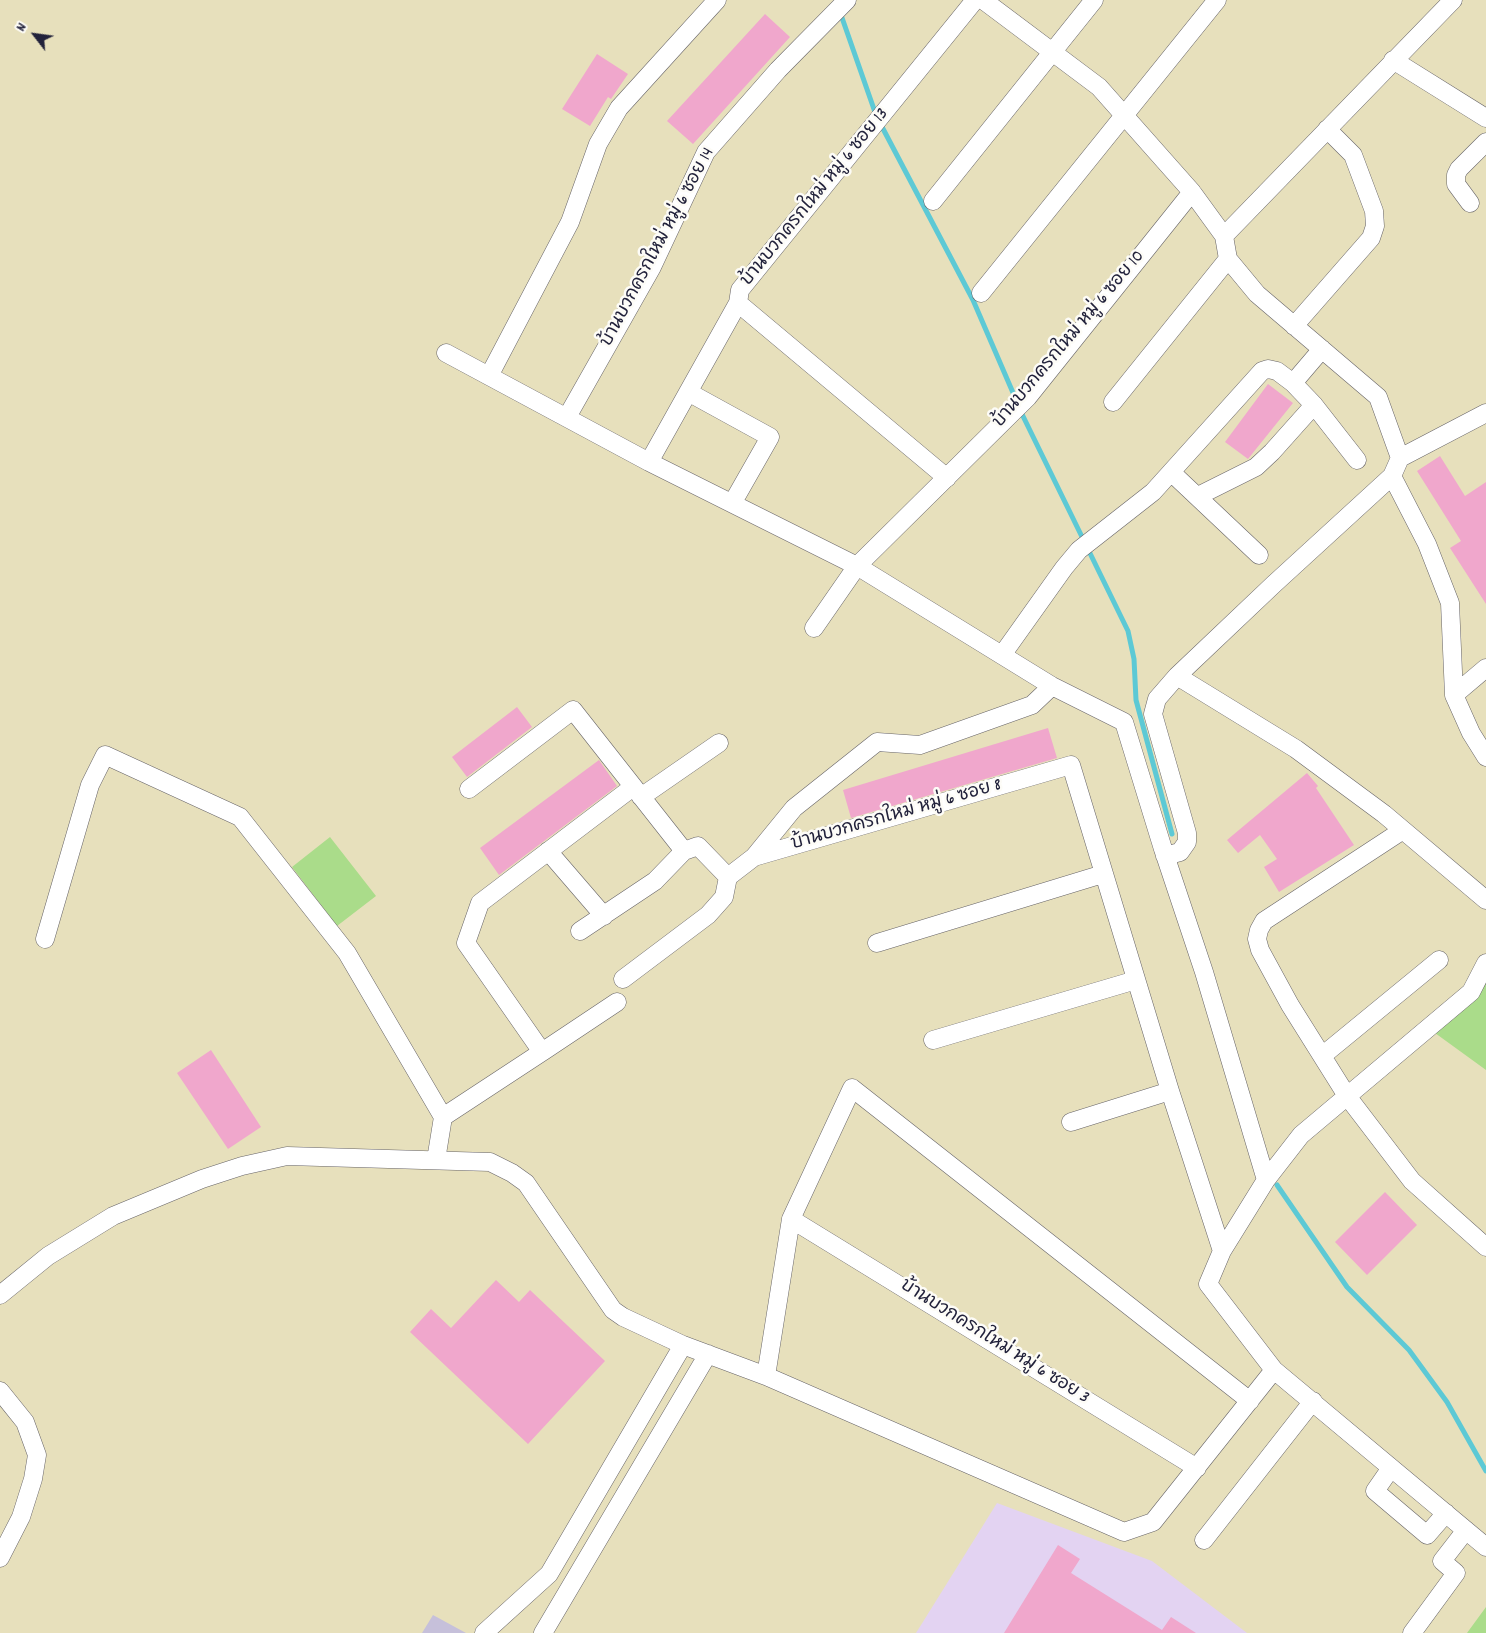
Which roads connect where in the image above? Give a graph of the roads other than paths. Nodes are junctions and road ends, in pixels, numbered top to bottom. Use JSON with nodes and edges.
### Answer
{"nodes":[{"id":1,"x":717,"y":0,"type":"edge"},
{"id":2,"x":847,"y":0,"type":"edge"},
{"id":3,"x":975,"y":0,"type":"edge"},
{"id":4,"x":983,"y":0,"type":"edge"},
{"id":5,"x":1094,"y":0,"type":"edge"},
{"id":6,"x":1217,"y":0,"type":"edge"},
{"id":7,"x":1453,"y":0,"type":"edge"},
{"id":8,"x":1053,"y":52,"type":"junction"},
{"id":9,"x":1394,"y":60,"type":"junction"},
{"id":10,"x":1124,"y":117,"type":"junction"},
{"id":11,"x":1486,"y":118,"type":"edge"},
{"id":12,"x":1327,"y":130,"type":"junction"},
{"id":13,"x":1486,"y":142,"type":"edge"},
{"id":14,"x":1192,"y":192,"type":"junction"},
{"id":15,"x":933,"y":201,"type":"dead end"},
{"id":16,"x":1470,"y":203,"type":"dead end"},
{"id":17,"x":1224,"y":236,"type":"junction"},
{"id":18,"x":1228,"y":260,"type":"junction"},
{"id":19,"x":981,"y":294,"type":"dead end"},
{"id":20,"x":738,"y":303,"type":"junction"},
{"id":21,"x":1294,"y":326,"type":"junction"},
{"id":22,"x":1322,"y":349,"type":"junction"},
{"id":23,"x":446,"y":353,"type":"dead end"},
{"id":24,"x":489,"y":376,"type":"junction"},
{"id":25,"x":1292,"y":383,"type":"junction"},
{"id":26,"x":688,"y":392,"type":"junction"},
{"id":27,"x":1113,"y":402,"type":"dead end"},
{"id":28,"x":1314,"y":405,"type":"junction"},
{"id":29,"x":1486,"y":413,"type":"edge"},
{"id":30,"x":567,"y":417,"type":"junction"},
{"id":31,"x":1400,"y":458,"type":"junction"},
{"id":32,"x":1357,"y":460,"type":"dead end"},
{"id":33,"x":649,"y":462,"type":"junction"},
{"id":34,"x":1171,"y":472,"type":"junction"},
{"id":35,"x":1392,"y":476,"type":"junction"},
{"id":36,"x":947,"y":478,"type":"junction"},
{"id":37,"x":1198,"y":496,"type":"junction"},
{"id":38,"x":733,"y":502,"type":"junction"},
{"id":39,"x":1259,"y":554,"type":"dead end"},
{"id":40,"x":857,"y":566,"type":"junction"},
{"id":41,"x":814,"y":628,"type":"dead end"},
{"id":42,"x":1002,"y":655,"type":"junction"},
{"id":43,"x":1486,"y":668,"type":"edge"},
{"id":44,"x":1177,"y":676,"type":"junction"},
{"id":45,"x":1052,"y":686,"type":"junction"},
{"id":46,"x":1454,"y":695,"type":"junction"},
{"id":47,"x":719,"y":743,"type":"dead end"},
{"id":48,"x":1486,"y":757,"type":"edge"},
{"id":49,"x":469,"y":789,"type":"dead end"},
{"id":50,"x":637,"y":792,"type":"junction"},
{"id":51,"x":1402,"y":830,"type":"junction"},
{"id":52,"x":548,"y":851,"type":"junction"},
{"id":53,"x":684,"y":851,"type":"junction"},
{"id":54,"x":1165,"y":856,"type":"junction"},
{"id":55,"x":754,"y":857,"type":"junction"},
{"id":56,"x":1103,"y":874,"type":"junction"},
{"id":57,"x":728,"y":877,"type":"junction"},
{"id":58,"x":1486,"y":900,"type":"edge"},
{"id":59,"x":604,"y":916,"type":"junction"},
{"id":60,"x":580,"y":931,"type":"dead end"},
{"id":61,"x":45,"y":939,"type":"dead end"},
{"id":62,"x":877,"y":943,"type":"dead end"},
{"id":63,"x":1439,"y":960,"type":"dead end"},
{"id":64,"x":1486,"y":963,"type":"edge"},
{"id":65,"x":623,"y":979,"type":"dead end"},
{"id":66,"x":1136,"y":980,"type":"junction"},
{"id":67,"x":617,"y":1002,"type":"dead end"},
{"id":68,"x":933,"y":1040,"type":"dead end"},
{"id":69,"x":542,"y":1052,"type":"junction"},
{"id":70,"x":1322,"y":1056,"type":"junction"},
{"id":71,"x":1170,"y":1091,"type":"junction"},
{"id":72,"x":1347,"y":1096,"type":"junction"},
{"id":73,"x":443,"y":1117,"type":"junction"},
{"id":74,"x":1071,"y":1122,"type":"dead end"},
{"id":75,"x":436,"y":1160,"type":"junction"},
{"id":76,"x":1266,"y":1180,"type":"junction"},
{"id":77,"x":791,"y":1219,"type":"junction"},
{"id":78,"x":1486,"y":1247,"type":"edge"},
{"id":79,"x":1222,"y":1251,"type":"junction"},
{"id":80,"x":0,"y":1295,"type":"edge"},
{"id":81,"x":683,"y":1345,"type":"junction"},
{"id":82,"x":708,"y":1354,"type":"junction"},
{"id":83,"x":1274,"y":1370,"type":"junction"},
{"id":84,"x":766,"y":1376,"type":"junction"},
{"id":85,"x":0,"y":1391,"type":"edge"},
{"id":86,"x":1250,"y":1401,"type":"junction"},
{"id":87,"x":1313,"y":1401,"type":"junction"},
{"id":88,"x":1197,"y":1468,"type":"junction"},
{"id":89,"x":1391,"y":1468,"type":"junction"},
{"id":90,"x":1446,"y":1513,"type":"junction"},
{"id":91,"x":1466,"y":1530,"type":"junction"},
{"id":92,"x":1204,"y":1540,"type":"dead end"},
{"id":93,"x":1486,"y":1547,"type":"edge"},
{"id":94,"x":0,"y":1558,"type":"edge"},
{"id":95,"x":484,"y":1633,"type":"edge"},
{"id":96,"x":543,"y":1633,"type":"edge"},
{"id":97,"x":1412,"y":1633,"type":"edge"}],
"edges":[{"from":1,"to":24,"type":"street"},
{"from":2,"to":30,"type":"street","name":"บ้านบวกครกใหม่ หมู่ 6 ซอย 14"},
{"from":3,"to":20,"type":"street","name":"บ้านบวกครกใหม่ หมู่ 6 ซอย 13"},
{"from":4,"to":8,"type":"street"},
{"from":5,"to":8,"type":"street"},
{"from":6,"to":10,"type":"street"},
{"from":7,"to":9,"type":"street"},
{"from":8,"to":10,"type":"street"},
{"from":8,"to":15,"type":"street"},
{"from":9,"to":11,"type":"street"},
{"from":9,"to":12,"type":"street"},
{"from":10,"to":14,"type":"street"},
{"from":10,"to":19,"type":"street"},
{"from":12,"to":17,"type":"street"},
{"from":12,"to":21,"type":"street"},
{"from":13,"to":16,"type":"street"},
{"from":14,"to":17,"type":"street"},
{"from":14,"to":36,"type":"street","name":"บ้านบวกครกใหม่ หมู่ 6 ซอย 10"},
{"from":17,"to":18,"type":"street"},
{"from":18,"to":21,"type":"street"},
{"from":18,"to":27,"type":"street"},
{"from":20,"to":26,"type":"street","name":"บ้านบวกครกใหม่ หมู่ 6 ซอย 13"},
{"from":20,"to":36,"type":"street"},
{"from":21,"to":22,"type":"street"},
{"from":22,"to":25,"type":"street"},
{"from":22,"to":31,"type":"street"},
{"from":23,"to":24,"type":"street"},
{"from":24,"to":30,"type":"street"},
{"from":25,"to":28,"type":"street"},
{"from":25,"to":34,"type":"street"},
{"from":26,"to":33,"type":"street","name":"บ้านบวกครกใหม่ หมู่ 6 ซอย 13"},
{"from":26,"to":38,"type":"street"},
{"from":28,"to":32,"type":"street"},
{"from":28,"to":37,"type":"street"},
{"from":29,"to":31,"type":"street"},
{"from":30,"to":33,"type":"street"},
{"from":31,"to":35,"type":"street"},
{"from":33,"to":38,"type":"street"},
{"from":34,"to":37,"type":"street"},
{"from":34,"to":42,"type":"street"},
{"from":35,"to":44,"type":"street"},
{"from":35,"to":46,"type":"street"},
{"from":36,"to":40,"type":"street","name":"บ้านบวกครกใหม่ หมู่ 6 ซอย 10"},
{"from":37,"to":39,"type":"street"},
{"from":38,"to":40,"type":"street"},
{"from":40,"to":41,"type":"street","name":"บ้านบวกครกใหม่ หมู่ 6 ซอย 10"},
{"from":40,"to":42,"type":"street"},
{"from":42,"to":45,"type":"street"},
{"from":43,"to":46,"type":"street"},
{"from":44,"to":51,"type":"street"},
{"from":44,"to":54,"type":"street"},
{"from":45,"to":54,"type":"street"},
{"from":45,"to":55,"type":"street"},
{"from":46,"to":48,"type":"street"},
{"from":47,"to":50,"type":"street"},
{"from":49,"to":50,"type":"street"},
{"from":50,"to":52,"type":"street"},
{"from":50,"to":53,"type":"street"},
{"from":51,"to":58,"type":"street"},
{"from":51,"to":70,"type":"street"},
{"from":52,"to":59,"type":"street"},
{"from":52,"to":69,"type":"street"},
{"from":53,"to":57,"type":"street"},
{"from":53,"to":59,"type":"street"},
{"from":54,"to":76,"type":"street"},
{"from":55,"to":56,"type":"street","name":"บ้านบวกครกใหม่ หมู่ 6 ซอย 8"},
{"from":55,"to":57,"type":"street","name":"บ้านบวกครกใหม่ หมู่ 6 ซอย 8"},
{"from":56,"to":62,"type":"street"},
{"from":56,"to":66,"type":"street"},
{"from":57,"to":65,"type":"street"},
{"from":59,"to":60,"type":"street"},
{"from":61,"to":73,"type":"street"},
{"from":63,"to":70,"type":"street"},
{"from":64,"to":72,"type":"street"},
{"from":66,"to":68,"type":"street"},
{"from":66,"to":71,"type":"street"},
{"from":67,"to":69,"type":"street"},
{"from":69,"to":73,"type":"street"},
{"from":70,"to":72,"type":"street"},
{"from":71,"to":74,"type":"street"},
{"from":71,"to":79,"type":"street"},
{"from":72,"to":76,"type":"street"},
{"from":72,"to":78,"type":"street"},
{"from":73,"to":75,"type":"street"},
{"from":75,"to":80,"type":"street"},
{"from":75,"to":81,"type":"street"},
{"from":76,"to":79,"type":"street"},
{"from":77,"to":84,"type":"street"},
{"from":77,"to":86,"type":"street"},
{"from":77,"to":88,"type":"street","name":"บ้านบวกครกใหม่ หมู่ 6 ซอย 3"},
{"from":79,"to":83,"type":"street"},
{"from":81,"to":82,"type":"street"},
{"from":81,"to":95,"type":"street"},
{"from":82,"to":84,"type":"street"},
{"from":82,"to":96,"type":"street"},
{"from":83,"to":86,"type":"street"},
{"from":83,"to":87,"type":"street"},
{"from":84,"to":88,"type":"street"},
{"from":85,"to":94,"type":"street"},
{"from":86,"to":88,"type":"street"},
{"from":87,"to":89,"type":"street"},
{"from":87,"to":92,"type":"street"},
{"from":89,"to":90,"type":"street"},
{"from":89,"to":90,"type":"street"},
{"from":90,"to":91,"type":"street"},
{"from":91,"to":93,"type":"street"},
{"from":91,"to":97,"type":"street"}]}
